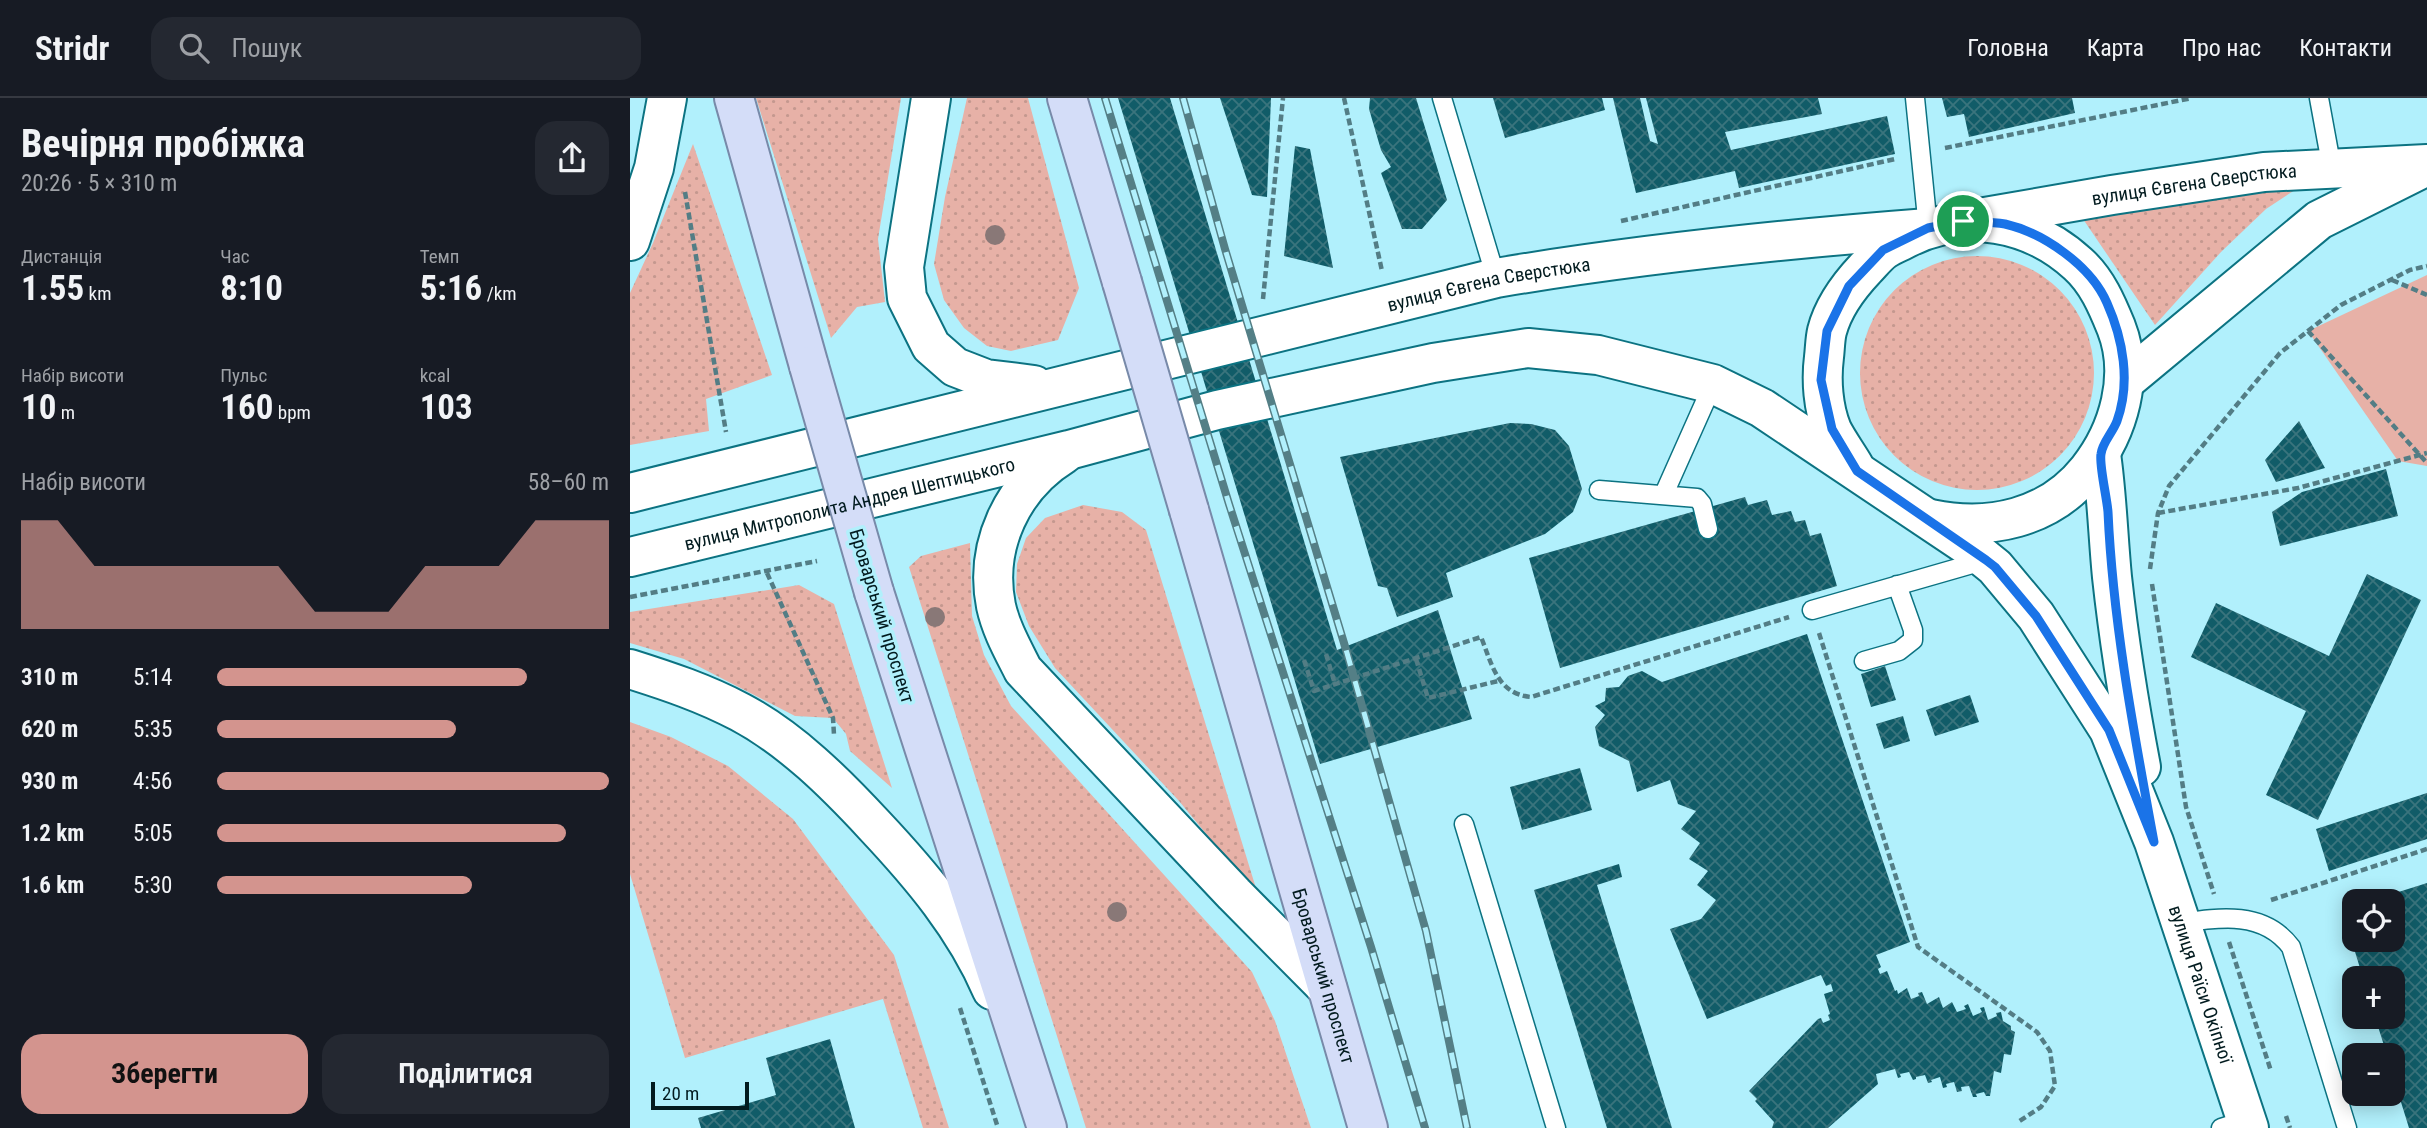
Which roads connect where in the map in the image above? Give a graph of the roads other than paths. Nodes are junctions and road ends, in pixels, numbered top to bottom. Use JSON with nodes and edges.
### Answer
{"nodes":[{"id":1,"x":667,"y":98,"type":"edge"},
{"id":2,"x":734,"y":98,"type":"edge"},
{"id":3,"x":931,"y":98,"type":"edge"},
{"id":4,"x":1067,"y":98,"type":"edge"},
{"id":5,"x":1442,"y":98,"type":"edge"},
{"id":6,"x":1915,"y":98,"type":"edge"},
{"id":7,"x":2319,"y":98,"type":"edge"},
{"id":8,"x":2427,"y":165,"type":"edge"},
{"id":9,"x":2332,"y":169,"type":"junction"},
{"id":10,"x":636,"y":206,"type":"edge"},
{"id":11,"x":1946,"y":224,"type":"junction"},
{"id":12,"x":630,"y":241,"type":"edge"},
{"id":13,"x":1496,"y":278,"type":"junction"},
{"id":14,"x":2124,"y":382,"type":"junction"},
{"id":15,"x":1713,"y":384,"type":"junction"},
{"id":16,"x":1057,"y":387,"type":"junction"},
{"id":17,"x":1069,"y":450,"type":"junction"},
{"id":18,"x":2101,"y":454,"type":"junction"},
{"id":19,"x":1857,"y":471,"type":"junction"},
{"id":20,"x":1599,"y":490,"type":"dead end"},
{"id":21,"x":630,"y":493,"type":"edge"},
{"id":22,"x":1664,"y":494,"type":"junction"},
{"id":23,"x":1925,"y":518,"type":"junction"},
{"id":24,"x":1708,"y":529,"type":"dead end"},
{"id":25,"x":630,"y":557,"type":"edge"},
{"id":26,"x":1986,"y":560,"type":"junction"},
{"id":27,"x":1898,"y":586,"type":"junction"},
{"id":28,"x":1812,"y":610,"type":"road end"},
{"id":29,"x":1864,"y":662,"type":"dead end"},
{"id":30,"x":630,"y":670,"type":"edge"},
{"id":31,"x":1464,"y":824,"type":"dead end"},
{"id":32,"x":2154,"y":842,"type":"junction"},
{"id":33,"x":2181,"y":923,"type":"junction"},
{"id":34,"x":1327,"y":988,"type":"junction"},
{"id":35,"x":1033,"y":1087,"type":"junction"},
{"id":36,"x":2239,"y":1125,"type":"edge"},
{"id":37,"x":1048,"y":1128,"type":"edge"},
{"id":38,"x":1055,"y":1128,"type":"edge"},
{"id":39,"x":1368,"y":1128,"type":"edge"},
{"id":40,"x":1556,"y":1128,"type":"edge"},
{"id":41,"x":2347,"y":1128,"type":"edge"}],
"edges":[{"from":1,"to":10,"type":"main road"},
{"from":2,"to":35,"type":"main road","name":"Броварський проспект","bridge":true},
{"from":3,"to":16,"type":"main road"},
{"from":4,"to":34,"type":"main road","name":"Броварський проспект","bridge":true},
{"from":5,"to":13,"type":"lane"},
{"from":6,"to":11,"type":"lane"},
{"from":7,"to":9,"type":"lane"},
{"from":8,"to":9,"type":"main road","name":"вулиця Євгена Сверстюка"},
{"from":8,"to":14,"type":"main road","name":"вулиця Євгена Сверстюка"},
{"from":9,"to":11,"type":"main road","name":"вулиця Євгена Сверстюка"},
{"from":10,"to":12,"type":"main road"},
{"from":11,"to":13,"type":"main road","name":"вулиця Євгена Сверстюка"},
{"from":11,"to":14,"type":"main road"},
{"from":11,"to":19,"type":"main road"},
{"from":13,"to":16,"type":"main road","name":"вулиця Євгена Сверстюка"},
{"from":14,"to":18,"type":"main road"},
{"from":15,"to":17,"type":"main road"},
{"from":15,"to":19,"type":"main road"},
{"from":15,"to":22,"type":"lane"},
{"from":16,"to":21,"type":"main road"},
{"from":17,"to":25,"type":"main road","name":"вулиця Митрополита Андрея Шептицького"},
{"from":17,"to":34,"type":"main road"},
{"from":18,"to":23,"type":"main road"},
{"from":18,"to":32,"type":"main road","name":"вулиця Раїси Окіпної"},
{"from":19,"to":23,"type":"main road","name":"вулиця Раїси Окіпної"},
{"from":20,"to":22,"type":"lane"},
{"from":22,"to":24,"type":"lane"},
{"from":23,"to":26,"type":"main road","name":"вулиця Раїси Окіпної"},
{"from":26,"to":27,"type":"lane"},
{"from":26,"to":32,"type":"main road","name":"вулиця Раїси Окіпної"},
{"from":27,"to":28,"type":"lane"},
{"from":27,"to":29,"type":"lane"},
{"from":30,"to":35,"type":"main road"},
{"from":31,"to":40,"type":"lane"},
{"from":32,"to":33,"type":"main road","name":"вулиця Раїси Окіпної"},
{"from":33,"to":36,"type":"main road","name":"вулиця Раїси Окіпної"},
{"from":33,"to":41,"type":"lane"},
{"from":34,"to":39,"type":"main road","name":"Броварський проспект"},
{"from":35,"to":37,"type":"main road","name":"Броварський проспект"},
{"from":35,"to":38,"type":"main road"}]}
